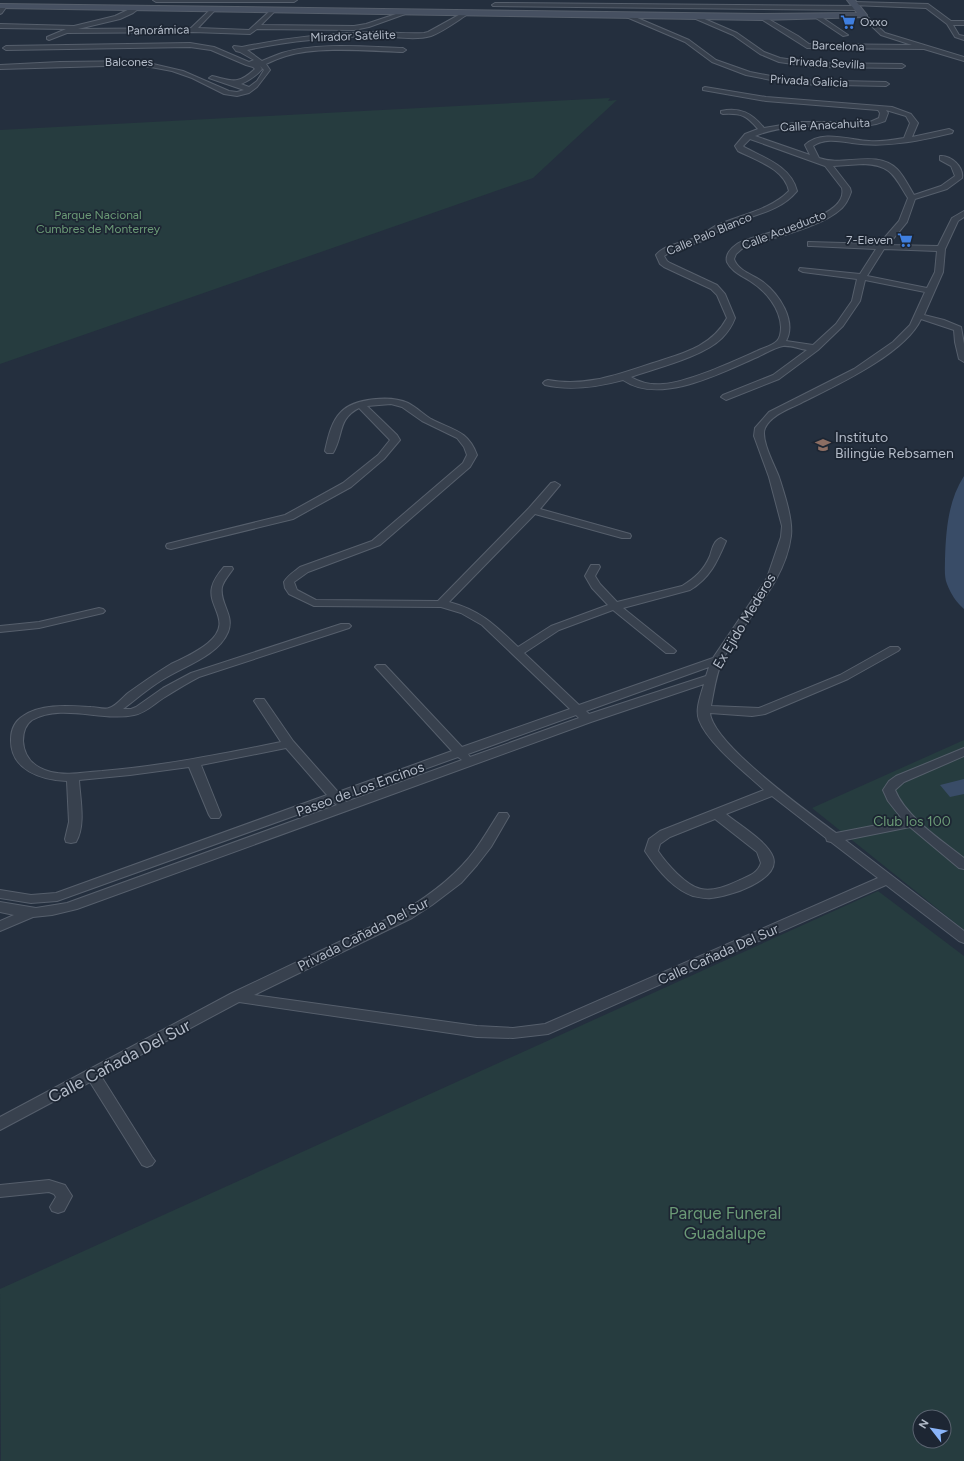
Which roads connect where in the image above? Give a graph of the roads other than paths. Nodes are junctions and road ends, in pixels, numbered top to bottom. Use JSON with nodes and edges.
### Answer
{"nodes":[{"id":1,"x":156,"y":0,"type":"edge"},
{"id":2,"x":294,"y":0,"type":"edge"},
{"id":3,"x":744,"y":0,"type":"edge"},
{"id":4,"x":755,"y":0,"type":"edge"},
{"id":5,"x":804,"y":0,"type":"edge"},
{"id":6,"x":518,"y":2,"type":"edge"},
{"id":7,"x":561,"y":2,"type":"edge"},
{"id":8,"x":604,"y":3,"type":"edge"},
{"id":9,"x":651,"y":3,"type":"edge"},
{"id":10,"x":697,"y":3,"type":"edge"},
{"id":11,"x":926,"y":3,"type":"edge"},
{"id":12,"x":854,"y":4,"type":"edge"},
{"id":13,"x":495,"y":5,"type":"dead end"},
{"id":14,"x":1,"y":7,"type":"edge"},
{"id":15,"x":136,"y":8,"type":"junction"},
{"id":16,"x":745,"y":8,"type":"junction"},
{"id":17,"x":761,"y":8,"type":"junction"},
{"id":18,"x":810,"y":8,"type":"junction"},
{"id":19,"x":213,"y":9,"type":"junction"},
{"id":20,"x":272,"y":11,"type":"junction"},
{"id":21,"x":434,"y":12,"type":"junction"},
{"id":22,"x":405,"y":13,"type":"junction"},
{"id":23,"x":466,"y":13,"type":"junction"},
{"id":24,"x":626,"y":15,"type":"junction"},
{"id":25,"x":691,"y":15,"type":"junction"},
{"id":26,"x":863,"y":15,"type":"junction"},
{"id":27,"x":761,"y":17,"type":"junction"},
{"id":28,"x":818,"y":17,"type":"junction"},
{"id":29,"x":949,"y":23,"type":"junction"},
{"id":30,"x":964,"y":23,"type":"edge"},
{"id":31,"x":0,"y":26,"type":"edge"},
{"id":32,"x":78,"y":27,"type":"junction"},
{"id":33,"x":255,"y":27,"type":"junction"},
{"id":34,"x":193,"y":30,"type":"junction"},
{"id":35,"x":66,"y":31,"type":"junction"},
{"id":36,"x":250,"y":32,"type":"junction"},
{"id":37,"x":845,"y":35,"type":"dead end"},
{"id":38,"x":49,"y":38,"type":"dead end"},
{"id":39,"x":964,"y":38,"type":"edge"},
{"id":40,"x":924,"y":47,"type":"junction"},
{"id":41,"x":6,"y":48,"type":"dead end"},
{"id":42,"x":237,"y":49,"type":"junction"},
{"id":43,"x":403,"y":50,"type":"dead end"},
{"id":44,"x":964,"y":59,"type":"edge"},
{"id":45,"x":53,"y":65,"type":"junction"},
{"id":46,"x":260,"y":65,"type":"junction"},
{"id":47,"x":902,"y":66,"type":"dead end"},
{"id":48,"x":0,"y":67,"type":"edge"},
{"id":49,"x":233,"y":84,"type":"junction"},
{"id":50,"x":886,"y":84,"type":"dead end"},
{"id":51,"x":705,"y":89,"type":"dead end"},
{"id":52,"x":249,"y":90,"type":"junction"},
{"id":53,"x":237,"y":94,"type":"junction"},
{"id":54,"x":880,"y":108,"type":"junction"},
{"id":55,"x":723,"y":112,"type":"dead end"},
{"id":56,"x":762,"y":130,"type":"junction"},
{"id":57,"x":949,"y":131,"type":"dead end"},
{"id":58,"x":748,"y":136,"type":"junction"},
{"id":59,"x":907,"y":139,"type":"junction"},
{"id":60,"x":943,"y":158,"type":"dead end"},
{"id":61,"x":816,"y":160,"type":"junction"},
{"id":62,"x":828,"y":164,"type":"junction"},
{"id":63,"x":912,"y":198,"type":"junction"},
{"id":64,"x":964,"y":213,"type":"edge"},
{"id":65,"x":811,"y":244,"type":"dead end"},
{"id":66,"x":882,"y":246,"type":"junction"},
{"id":67,"x":941,"y":249,"type":"junction"},
{"id":68,"x":803,"y":270,"type":"dead end"},
{"id":69,"x":862,"y":276,"type":"junction"},
{"id":70,"x":931,"y":291,"type":"junction"},
{"id":71,"x":919,"y":316,"type":"junction"},
{"id":72,"x":780,"y":343,"type":"junction"},
{"id":73,"x":815,"y":348,"type":"junction"},
{"id":74,"x":964,"y":359,"type":"edge"},
{"id":75,"x":625,"y":377,"type":"junction"},
{"id":76,"x":548,"y":383,"type":"dead end"},
{"id":77,"x":726,"y":396,"type":"dead end"},
{"id":78,"x":361,"y":405,"type":"junction"},
{"id":79,"x":330,"y":451,"type":"dead end"},
{"id":80,"x":555,"y":485,"type":"dead end"},
{"id":81,"x":533,"y":510,"type":"junction"},
{"id":82,"x":626,"y":536,"type":"dead end"},
{"id":83,"x":721,"y":541,"type":"dead end"},
{"id":84,"x":171,"y":546,"type":"dead end"},
{"id":85,"x":595,"y":567,"type":"dead end"},
{"id":86,"x":228,"y":569,"type":"dead end"},
{"id":87,"x":441,"y":604,"type":"junction"},
{"id":88,"x":616,"y":606,"type":"junction"},
{"id":89,"x":99,"y":611,"type":"dead end"},
{"id":90,"x":345,"y":626,"type":"dead end"},
{"id":91,"x":0,"y":629,"type":"edge"},
{"id":92,"x":894,"y":649,"type":"dead end"},
{"id":93,"x":517,"y":652,"type":"junction"},
{"id":94,"x":670,"y":652,"type":"dead end"},
{"id":95,"x":717,"y":660,"type":"junction"},
{"id":96,"x":381,"y":666,"type":"dead end"},
{"id":97,"x":711,"y":678,"type":"junction"},
{"id":98,"x":260,"y":700,"type":"dead end"},
{"id":99,"x":704,"y":709,"type":"junction"},
{"id":100,"x":577,"y":711,"type":"junction"},
{"id":101,"x":112,"y":712,"type":"junction"},
{"id":102,"x":586,"y":719,"type":"junction"},
{"id":103,"x":289,"y":744,"type":"junction"},
{"id":104,"x":964,"y":752,"type":"edge"},
{"id":105,"x":460,"y":753,"type":"junction"},
{"id":106,"x":470,"y":762,"type":"junction"},
{"id":107,"x":194,"y":763,"type":"junction"},
{"id":108,"x":73,"y":777,"type":"junction"},
{"id":109,"x":773,"y":791,"type":"junction"},
{"id":110,"x":335,"y":798,"type":"junction"},
{"id":111,"x":345,"y":808,"type":"junction"},
{"id":112,"x":717,"y":814,"type":"junction"},
{"id":113,"x":215,"y":815,"type":"dead end"},
{"id":114,"x":503,"y":816,"type":"dead end"},
{"id":115,"x":913,"y":822,"type":"junction"},
{"id":116,"x":832,"y":838,"type":"junction"},
{"id":117,"x":71,"y":839,"type":"dead end"},
{"id":118,"x":964,"y":865,"type":"edge"},
{"id":119,"x":888,"y":879,"type":"junction"},
{"id":120,"x":0,"y":894,"type":"edge"},
{"id":121,"x":43,"y":899,"type":"junction"},
{"id":122,"x":0,"y":907,"type":"edge"},
{"id":123,"x":30,"y":913,"type":"junction"},
{"id":124,"x":0,"y":926,"type":"edge"},
{"id":125,"x":964,"y":938,"type":"edge"},
{"id":126,"x":237,"y":997,"type":"junction"},
{"id":127,"x":93,"y":1075,"type":"junction"},
{"id":128,"x":0,"y":1124,"type":"edge"},
{"id":129,"x":147,"y":1161,"type":"dead end"},
{"id":130,"x":0,"y":1191,"type":"edge"},
{"id":131,"x":58,"y":1206,"type":"dead end"}],
"edges":[{"from":1,"to":2,"type":"street"},
{"from":3,"to":16,"type":"street"},
{"from":4,"to":17,"type":"street"},
{"from":5,"to":18,"type":"street"},
{"from":6,"to":7,"type":"street"},
{"from":6,"to":13,"type":"street"},
{"from":7,"to":8,"type":"street"},
{"from":8,"to":9,"type":"street"},
{"from":9,"to":10,"type":"street"},
{"from":10,"to":16,"type":"street"},
{"from":11,"to":12,"type":"street"},
{"from":11,"to":29,"type":"street"},
{"from":12,"to":18,"type":"street"},
{"from":12,"to":26,"type":"street"},
{"from":14,"to":15,"type":"street"},
{"from":14,"to":21,"type":"street"},
{"from":15,"to":19,"type":"street"},
{"from":15,"to":32,"type":"street"},
{"from":16,"to":17,"type":"street"},
{"from":17,"to":18,"type":"street"},
{"from":19,"to":20,"type":"street"},
{"from":19,"to":34,"type":"street"},
{"from":20,"to":22,"type":"street"},
{"from":20,"to":33,"type":"street"},
{"from":21,"to":22,"type":"street"},
{"from":21,"to":23,"type":"street"},
{"from":22,"to":33,"type":"street"},
{"from":23,"to":24,"type":"street"},
{"from":23,"to":42,"type":"street","name":"Mirador Satélite"},
{"from":24,"to":25,"type":"street"},
{"from":24,"to":50,"type":"street","name":"Privada Galicia"},
{"from":25,"to":27,"type":"street"},
{"from":25,"to":47,"type":"street","name":"Privada Sevilla"},
{"from":26,"to":28,"type":"street"},
{"from":26,"to":40,"type":"street"},
{"from":27,"to":28,"type":"street"},
{"from":27,"to":40,"type":"street","name":"Barcelona"},
{"from":28,"to":37,"type":"street"},
{"from":29,"to":30,"type":"street"},
{"from":29,"to":39,"type":"street"},
{"from":31,"to":32,"type":"street"},
{"from":32,"to":35,"type":"street"},
{"from":33,"to":36,"type":"street"},
{"from":34,"to":35,"type":"street","name":"Panorámica"},
{"from":34,"to":36,"type":"street","name":"Panorámica"},
{"from":35,"to":38,"type":"street"},
{"from":36,"to":42,"type":"street"},
{"from":40,"to":44,"type":"street"},
{"from":41,"to":46,"type":"street"},
{"from":42,"to":46,"type":"street"},
{"from":43,"to":46,"type":"street"},
{"from":45,"to":48,"type":"street","name":"Balcones"},
{"from":45,"to":49,"type":"street","name":"Balcones"},
{"from":45,"to":53,"type":"street","name":"Balcones"},
{"from":46,"to":49,"type":"street"},
{"from":46,"to":52,"type":"street"},
{"from":49,"to":52,"type":"street","name":"Balcones"},
{"from":49,"to":53,"type":"street"},
{"from":51,"to":54,"type":"street"},
{"from":52,"to":53,"type":"street"},
{"from":54,"to":56,"type":"street","name":"Calle Anacahuita"},
{"from":54,"to":59,"type":"street","name":"Calle Anacahuita"},
{"from":55,"to":56,"type":"street"},
{"from":56,"to":58,"type":"street","name":"Calle Anacahuita"},
{"from":57,"to":59,"type":"street","name":"Calle Anacahuita"},
{"from":58,"to":61,"type":"street"},
{"from":58,"to":75,"type":"street","name":"Calle Palo Blanco"},
{"from":59,"to":61,"type":"street","name":"Calle Anacahuita"},
{"from":60,"to":63,"type":"street"},
{"from":61,"to":62,"type":"street"},
{"from":62,"to":63,"type":"street"},
{"from":62,"to":72,"type":"street","name":"Calle Acueducto"},
{"from":63,"to":66,"type":"street"},
{"from":64,"to":67,"type":"street","name":"Ex Ejido Mederos"},
{"from":65,"to":66,"type":"street"},
{"from":66,"to":67,"type":"street"},
{"from":66,"to":69,"type":"street"},
{"from":67,"to":70,"type":"street","name":"Ex Ejido Mederos"},
{"from":68,"to":69,"type":"street"},
{"from":69,"to":70,"type":"street"},
{"from":69,"to":73,"type":"street"},
{"from":70,"to":71,"type":"street","name":"Ex Ejido Mederos"},
{"from":71,"to":74,"type":"street"},
{"from":71,"to":95,"type":"street","name":"Ex Ejido Mederos"},
{"from":72,"to":73,"type":"street"},
{"from":72,"to":75,"type":"street"},
{"from":73,"to":77,"type":"street"},
{"from":75,"to":76,"type":"street"},
{"from":78,"to":79,"type":"street"},
{"from":78,"to":84,"type":"street"},
{"from":78,"to":87,"type":"street"},
{"from":80,"to":81,"type":"street"},
{"from":81,"to":82,"type":"street"},
{"from":81,"to":87,"type":"street"},
{"from":83,"to":88,"type":"street"},
{"from":85,"to":88,"type":"street"},
{"from":86,"to":101,"type":"street"},
{"from":87,"to":93,"type":"street"},
{"from":88,"to":93,"type":"street"},
{"from":88,"to":94,"type":"street"},
{"from":89,"to":91,"type":"street"},
{"from":90,"to":101,"type":"street"},
{"from":92,"to":99,"type":"street"},
{"from":93,"to":100,"type":"street"},
{"from":95,"to":97,"type":"street","name":"Ex Ejido Mederos"},
{"from":95,"to":100,"type":"street","name":"Paseo de Los Encinos"},
{"from":96,"to":105,"type":"street"},
{"from":97,"to":99,"type":"street","name":"Ex Ejido Mederos"},
{"from":97,"to":102,"type":"street","name":"Paseo de Los Encinos"},
{"from":98,"to":103,"type":"street"},
{"from":99,"to":109,"type":"street","name":"Ex Ejido Mederos"},
{"from":100,"to":102,"type":"street"},
{"from":100,"to":105,"type":"street","name":"Paseo de Los Encinos"},
{"from":101,"to":108,"type":"street"},
{"from":102,"to":106,"type":"street","name":"Paseo de Los Encinos"},
{"from":103,"to":107,"type":"street"},
{"from":103,"to":110,"type":"street"},
{"from":104,"to":115,"type":"street"},
{"from":105,"to":106,"type":"street"},
{"from":105,"to":110,"type":"street","name":"Paseo de Los Encinos"},
{"from":106,"to":111,"type":"street","name":"Paseo de Los Encinos"},
{"from":107,"to":108,"type":"street"},
{"from":107,"to":113,"type":"street"},
{"from":108,"to":117,"type":"street"},
{"from":109,"to":112,"type":"street"},
{"from":109,"to":116,"type":"street","name":"Ex Ejido Mederos"},
{"from":110,"to":111,"type":"street"},
{"from":110,"to":121,"type":"street","name":"Paseo de Los Encinos"},
{"from":111,"to":123,"type":"street","name":"Paseo de Los Encinos"},
{"from":112,"to":112,"type":"street"},
{"from":114,"to":126,"type":"street","name":"Privada Cañada Del Sur"},
{"from":115,"to":116,"type":"street"},
{"from":115,"to":118,"type":"street"},
{"from":116,"to":119,"type":"street","name":"Ex Ejido Mederos"},
{"from":119,"to":125,"type":"street","name":"Ex Ejido Mederos"},
{"from":119,"to":126,"type":"street","name":"Calle Cañada Del Sur"},
{"from":120,"to":121,"type":"street","name":"Paseo de Los Encinos"},
{"from":121,"to":123,"type":"street"},
{"from":122,"to":123,"type":"street","name":"Paseo de Los Encinos"},
{"from":123,"to":124,"type":"street"},
{"from":126,"to":127,"type":"street","name":"Calle Cañada Del Sur"},
{"from":127,"to":128,"type":"street","name":"Calle Cañada Del Sur"},
{"from":127,"to":129,"type":"street"},
{"from":130,"to":131,"type":"street"}]}
